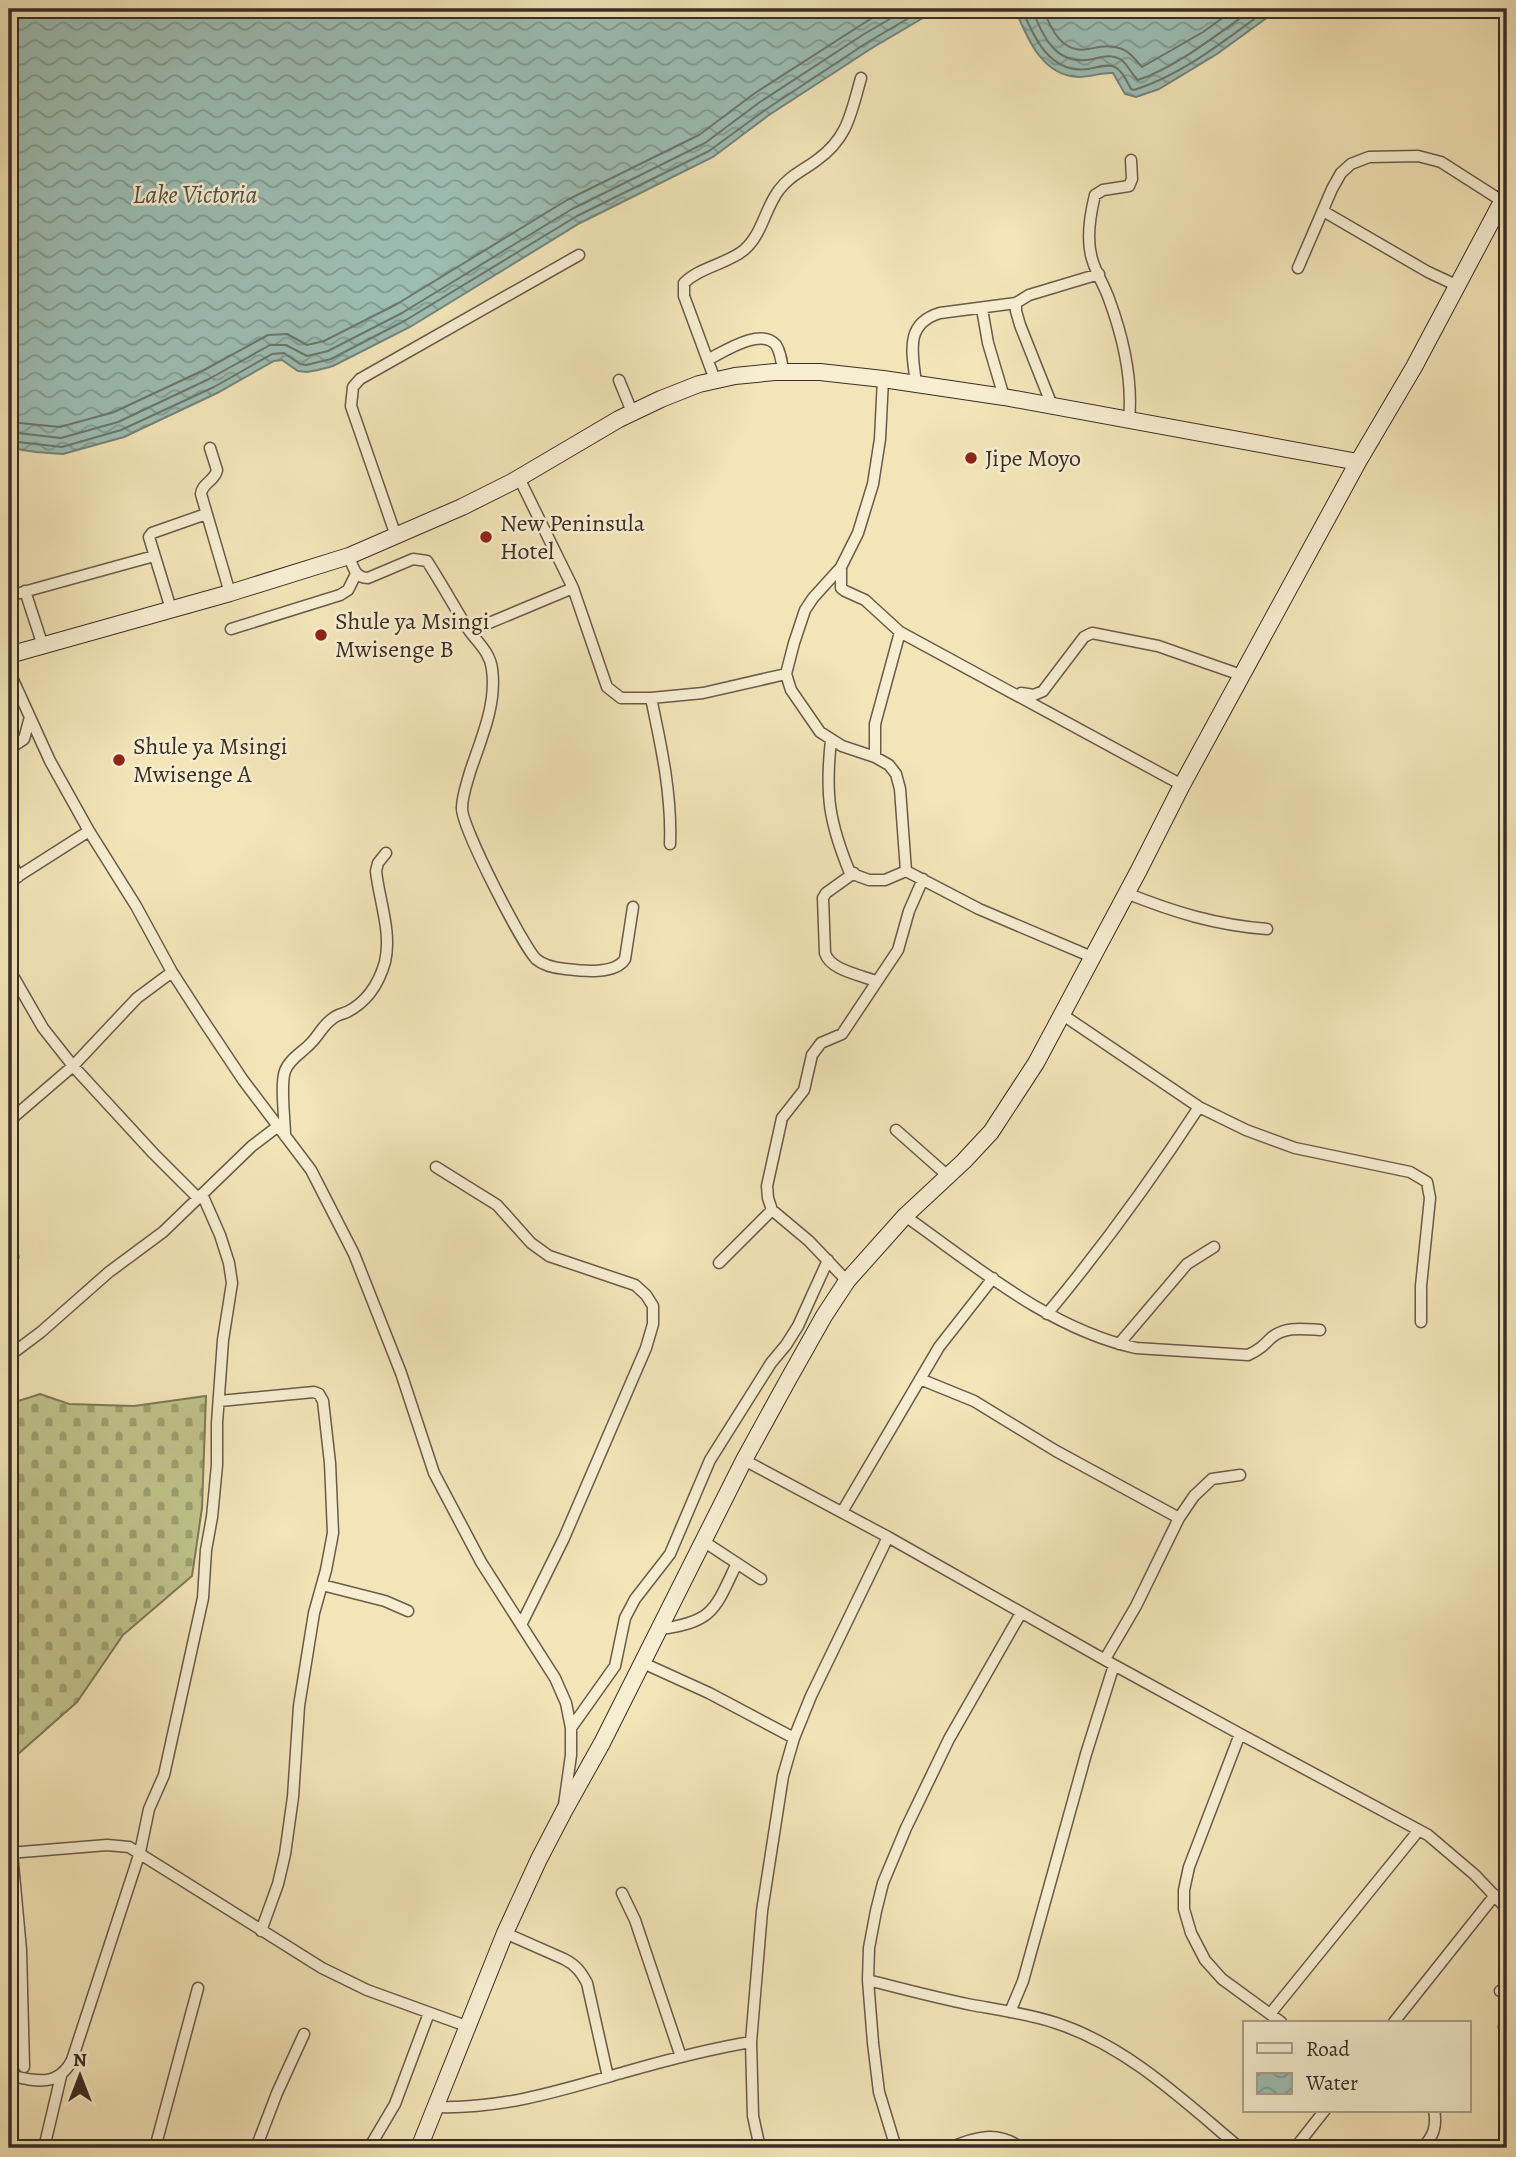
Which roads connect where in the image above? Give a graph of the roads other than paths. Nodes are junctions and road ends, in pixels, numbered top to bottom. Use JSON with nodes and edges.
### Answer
{"nodes":[{"id":1,"x":861,"y":78,"type":"dead end"},
{"id":2,"x":1131,"y":160,"type":"dead end"},
{"id":3,"x":1505,"y":197,"type":"edge"},
{"id":4,"x":1323,"y":211,"type":"junction"},
{"id":5,"x":579,"y":254,"type":"dead end"},
{"id":6,"x":1298,"y":268,"type":"dead end"},
{"id":7,"x":1099,"y":274,"type":"junction"},
{"id":8,"x":1458,"y":286,"type":"junction"},
{"id":9,"x":1016,"y":303,"type":"junction"},
{"id":10,"x":982,"y":309,"type":"junction"},
{"id":11,"x":709,"y":359,"type":"junction"},
{"id":12,"x":783,"y":372,"type":"junction"},
{"id":13,"x":883,"y":379,"type":"junction"},
{"id":14,"x":619,"y":380,"type":"dead end"},
{"id":15,"x":715,"y":380,"type":"junction"},
{"id":16,"x":916,"y":384,"type":"junction"},
{"id":17,"x":1004,"y":397,"type":"junction"},
{"id":18,"x":1053,"y":408,"type":"junction"},
{"id":19,"x":632,"y":412,"type":"junction"},
{"id":20,"x":1129,"y":420,"type":"junction"},
{"id":21,"x":210,"y":448,"type":"dead end"},
{"id":22,"x":1358,"y":462,"type":"junction"},
{"id":23,"x":519,"y":478,"type":"junction"},
{"id":24,"x":206,"y":514,"type":"junction"},
{"id":25,"x":396,"y":536,"type":"junction"},
{"id":26,"x":154,"y":556,"type":"junction"},
{"id":27,"x":349,"y":556,"type":"junction"},
{"id":28,"x":841,"y":567,"type":"junction"},
{"id":29,"x":356,"y":574,"type":"junction"},
{"id":30,"x":573,"y":588,"type":"junction"},
{"id":31,"x":24,"y":591,"type":"junction"},
{"id":32,"x":230,"y":593,"type":"junction"},
{"id":33,"x":9,"y":596,"type":"edge"},
{"id":34,"x":171,"y":609,"type":"junction"},
{"id":35,"x":231,"y":629,"type":"dead end"},
{"id":36,"x":470,"y":631,"type":"junction"},
{"id":37,"x":900,"y":632,"type":"junction"},
{"id":38,"x":43,"y":646,"type":"junction"},
{"id":39,"x":9,"y":655,"type":"edge"},
{"id":40,"x":9,"y":671,"type":"edge"},
{"id":41,"x":786,"y":674,"type":"junction"},
{"id":42,"x":1241,"y":675,"type":"junction"},
{"id":43,"x":1012,"y":691,"type":"junction"},
{"id":44,"x":651,"y":698,"type":"junction"},
{"id":45,"x":30,"y":717,"type":"junction"},
{"id":46,"x":831,"y":740,"type":"junction"},
{"id":47,"x":9,"y":749,"type":"edge"},
{"id":48,"x":875,"y":757,"type":"junction"},
{"id":49,"x":1182,"y":785,"type":"junction"},
{"id":50,"x":89,"y":831,"type":"junction"},
{"id":51,"x":670,"y":844,"type":"dead end"},
{"id":52,"x":386,"y":853,"type":"dead end"},
{"id":53,"x":9,"y":857,"type":"edge"},
{"id":54,"x":906,"y":871,"type":"junction"},
{"id":55,"x":854,"y":873,"type":"junction"},
{"id":56,"x":13,"y":879,"type":"edge"},
{"id":57,"x":923,"y":879,"type":"junction"},
{"id":58,"x":1126,"y":893,"type":"junction"},
{"id":59,"x":634,"y":907,"type":"dead end"},
{"id":60,"x":1267,"y":929,"type":"dead end"},
{"id":61,"x":1092,"y":957,"type":"junction"},
{"id":62,"x":9,"y":969,"type":"edge"},
{"id":63,"x":172,"y":972,"type":"junction"},
{"id":64,"x":876,"y":981,"type":"junction"},
{"id":65,"x":1063,"y":1015,"type":"junction"},
{"id":66,"x":73,"y":1066,"type":"junction"},
{"id":67,"x":1199,"y":1107,"type":"junction"},
{"id":68,"x":9,"y":1121,"type":"edge"},
{"id":69,"x":277,"y":1127,"type":"junction"},
{"id":70,"x":896,"y":1130,"type":"dead end"},
{"id":71,"x":285,"y":1136,"type":"junction"},
{"id":72,"x":436,"y":1167,"type":"dead end"},
{"id":73,"x":948,"y":1176,"type":"junction"},
{"id":74,"x":200,"y":1196,"type":"junction"},
{"id":75,"x":772,"y":1210,"type":"junction"},
{"id":76,"x":905,"y":1216,"type":"junction"},
{"id":77,"x":1214,"y":1247,"type":"dead end"},
{"id":78,"x":828,"y":1261,"type":"junction"},
{"id":79,"x":719,"y":1263,"type":"dead end"},
{"id":80,"x":993,"y":1278,"type":"junction"},
{"id":81,"x":847,"y":1281,"type":"junction"},
{"id":82,"x":1047,"y":1314,"type":"junction"},
{"id":83,"x":1422,"y":1322,"type":"dead end"},
{"id":84,"x":1320,"y":1330,"type":"dead end"},
{"id":85,"x":1119,"y":1345,"type":"junction"},
{"id":86,"x":9,"y":1356,"type":"edge"},
{"id":87,"x":920,"y":1379,"type":"junction"},
{"id":88,"x":220,"y":1401,"type":"junction"},
{"id":89,"x":744,"y":1460,"type":"junction"},
{"id":90,"x":1240,"y":1475,"type":"dead end"},
{"id":91,"x":842,"y":1512,"type":"junction"},
{"id":92,"x":1179,"y":1518,"type":"junction"},
{"id":93,"x":888,"y":1536,"type":"junction"},
{"id":94,"x":703,"y":1541,"type":"junction"},
{"id":95,"x":737,"y":1563,"type":"junction"},
{"id":96,"x":761,"y":1579,"type":"dead end"},
{"id":97,"x":322,"y":1585,"type":"junction"},
{"id":98,"x":408,"y":1611,"type":"dead end"},
{"id":99,"x":1021,"y":1613,"type":"junction"},
{"id":100,"x":521,"y":1625,"type":"junction"},
{"id":101,"x":660,"y":1629,"type":"junction"},
{"id":102,"x":1109,"y":1662,"type":"junction"},
{"id":103,"x":643,"y":1663,"type":"junction"},
{"id":104,"x":571,"y":1728,"type":"junction"},
{"id":105,"x":1240,"y":1734,"type":"junction"},
{"id":106,"x":794,"y":1738,"type":"junction"},
{"id":107,"x":564,"y":1811,"type":"junction"},
{"id":108,"x":1419,"y":1830,"type":"junction"},
{"id":109,"x":139,"y":1852,"type":"junction"},
{"id":110,"x":10,"y":1853,"type":"edge"},
{"id":111,"x":622,"y":1894,"type":"dead end"},
{"id":112,"x":1494,"y":1895,"type":"junction"},
{"id":113,"x":1507,"y":1909,"type":"edge"},
{"id":114,"x":261,"y":1931,"type":"junction"},
{"id":115,"x":505,"y":1933,"type":"junction"},
{"id":116,"x":869,"y":1980,"type":"junction"},
{"id":117,"x":198,"y":1988,"type":"dead end"},
{"id":118,"x":1010,"y":2012,"type":"junction"},
{"id":119,"x":429,"y":2013,"type":"junction"},
{"id":120,"x":1270,"y":2014,"type":"junction"},
{"id":121,"x":1400,"y":2019,"type":"edge"},
{"id":122,"x":1280,"y":2021,"type":"edge"},
{"id":123,"x":469,"y":2028,"type":"junction"},
{"id":124,"x":304,"y":2034,"type":"dead end"},
{"id":125,"x":751,"y":2042,"type":"junction"},
{"id":126,"x":681,"y":2057,"type":"junction"},
{"id":127,"x":24,"y":2067,"type":"dead end"},
{"id":128,"x":9,"y":2075,"type":"edge"},
{"id":129,"x":61,"y":2076,"type":"junction"},
{"id":130,"x":608,"y":2077,"type":"junction"},
{"id":131,"x":437,"y":2108,"type":"junction"},
{"id":132,"x":1323,"y":2112,"type":"edge"},
{"id":133,"x":1434,"y":2112,"type":"edge"},
{"id":134,"x":44,"y":2148,"type":"edge"},
{"id":135,"x":155,"y":2148,"type":"edge"},
{"id":136,"x":256,"y":2148,"type":"edge"},
{"id":137,"x":369,"y":2148,"type":"edge"},
{"id":138,"x":419,"y":2148,"type":"edge"},
{"id":139,"x":760,"y":2148,"type":"edge"},
{"id":140,"x":896,"y":2148,"type":"edge"},
{"id":141,"x":950,"y":2148,"type":"edge"},
{"id":142,"x":1021,"y":2148,"type":"edge"},
{"id":143,"x":1240,"y":2148,"type":"edge"},
{"id":144,"x":1296,"y":2148,"type":"edge"},
{"id":145,"x":1422,"y":2148,"type":"edge"}],
"edges":[{"from":1,"to":11,"type":"street"},
{"from":2,"to":7,"type":"street"},
{"from":3,"to":4,"type":"street"},
{"from":3,"to":8,"type":"main road"},
{"from":4,"to":6,"type":"street"},
{"from":4,"to":8,"type":"street"},
{"from":5,"to":25,"type":"street"},
{"from":7,"to":9,"type":"street"},
{"from":7,"to":20,"type":"street"},
{"from":8,"to":22,"type":"main road"},
{"from":9,"to":10,"type":"street"},
{"from":9,"to":18,"type":"street"},
{"from":10,"to":16,"type":"street"},
{"from":10,"to":17,"type":"street"},
{"from":11,"to":12,"type":"street"},
{"from":11,"to":15,"type":"street"},
{"from":12,"to":13,"type":"main road"},
{"from":12,"to":15,"type":"main road"},
{"from":13,"to":16,"type":"main road"},
{"from":13,"to":28,"type":"street"},
{"from":14,"to":19,"type":"street"},
{"from":15,"to":19,"type":"main road"},
{"from":16,"to":17,"type":"main road"},
{"from":17,"to":18,"type":"main road"},
{"from":18,"to":20,"type":"main road"},
{"from":19,"to":23,"type":"main road"},
{"from":20,"to":22,"type":"main road"},
{"from":21,"to":24,"type":"street"},
{"from":22,"to":42,"type":"main road"},
{"from":23,"to":25,"type":"main road"},
{"from":23,"to":30,"type":"street"},
{"from":24,"to":26,"type":"street"},
{"from":24,"to":32,"type":"street"},
{"from":25,"to":27,"type":"main road"},
{"from":26,"to":31,"type":"street"},
{"from":26,"to":34,"type":"street"},
{"from":27,"to":29,"type":"street"},
{"from":27,"to":32,"type":"main road"},
{"from":28,"to":37,"type":"street"},
{"from":28,"to":41,"type":"street"},
{"from":29,"to":35,"type":"street"},
{"from":29,"to":36,"type":"street"},
{"from":30,"to":36,"type":"street"},
{"from":30,"to":44,"type":"street"},
{"from":31,"to":33,"type":"street"},
{"from":31,"to":38,"type":"street"},
{"from":32,"to":34,"type":"main road"},
{"from":34,"to":38,"type":"main road"},
{"from":36,"to":59,"type":"street"},
{"from":37,"to":43,"type":"street"},
{"from":37,"to":48,"type":"street"},
{"from":38,"to":39,"type":"main road"},
{"from":40,"to":45,"type":"street"},
{"from":41,"to":44,"type":"street"},
{"from":41,"to":46,"type":"street"},
{"from":42,"to":43,"type":"street"},
{"from":42,"to":49,"type":"main road"},
{"from":43,"to":49,"type":"street"},
{"from":44,"to":51,"type":"street"},
{"from":45,"to":47,"type":"street"},
{"from":45,"to":50,"type":"street"},
{"from":46,"to":48,"type":"street"},
{"from":46,"to":55,"type":"street"},
{"from":48,"to":54,"type":"street"},
{"from":49,"to":58,"type":"main road"},
{"from":50,"to":56,"type":"street"},
{"from":50,"to":63,"type":"street"},
{"from":52,"to":71,"type":"street"},
{"from":53,"to":56,"type":"street"},
{"from":54,"to":55,"type":"street"},
{"from":54,"to":57,"type":"street"},
{"from":55,"to":64,"type":"street"},
{"from":57,"to":61,"type":"street"},
{"from":57,"to":64,"type":"street"},
{"from":58,"to":60,"type":"street"},
{"from":58,"to":61,"type":"main road"},
{"from":61,"to":65,"type":"main road"},
{"from":62,"to":66,"type":"street"},
{"from":63,"to":66,"type":"street"},
{"from":63,"to":69,"type":"street"},
{"from":64,"to":75,"type":"street"},
{"from":65,"to":67,"type":"street"},
{"from":65,"to":73,"type":"main road"},
{"from":66,"to":68,"type":"street"},
{"from":66,"to":74,"type":"street"},
{"from":67,"to":82,"type":"street"},
{"from":67,"to":83,"type":"street"},
{"from":69,"to":71,"type":"street"},
{"from":69,"to":74,"type":"street"},
{"from":70,"to":73,"type":"street"},
{"from":71,"to":100,"type":"street"},
{"from":72,"to":100,"type":"street"},
{"from":73,"to":76,"type":"main road"},
{"from":74,"to":86,"type":"street"},
{"from":74,"to":88,"type":"street"},
{"from":75,"to":78,"type":"street"},
{"from":75,"to":79,"type":"street"},
{"from":76,"to":80,"type":"street"},
{"from":76,"to":81,"type":"main road"},
{"from":77,"to":85,"type":"street"},
{"from":78,"to":81,"type":"street"},
{"from":78,"to":104,"type":"street"},
{"from":80,"to":82,"type":"street"},
{"from":80,"to":87,"type":"street"},
{"from":81,"to":89,"type":"main road"},
{"from":82,"to":85,"type":"street"},
{"from":84,"to":85,"type":"street"},
{"from":87,"to":91,"type":"street"},
{"from":87,"to":92,"type":"street"},
{"from":88,"to":97,"type":"street"},
{"from":88,"to":109,"type":"street"},
{"from":89,"to":91,"type":"street"},
{"from":89,"to":94,"type":"main road"},
{"from":90,"to":92,"type":"street"},
{"from":91,"to":93,"type":"street"},
{"from":92,"to":102,"type":"street"},
{"from":93,"to":99,"type":"street"},
{"from":93,"to":106,"type":"street"},
{"from":94,"to":95,"type":"street"},
{"from":94,"to":101,"type":"main road"},
{"from":95,"to":96,"type":"street"},
{"from":95,"to":101,"type":"street"},
{"from":97,"to":98,"type":"street"},
{"from":97,"to":114,"type":"street"},
{"from":99,"to":102,"type":"street"},
{"from":99,"to":116,"type":"street"},
{"from":100,"to":104,"type":"street"},
{"from":101,"to":103,"type":"main road"},
{"from":102,"to":105,"type":"street"},
{"from":102,"to":118,"type":"street"},
{"from":103,"to":106,"type":"street"},
{"from":103,"to":107,"type":"main road"},
{"from":104,"to":107,"type":"street"},
{"from":105,"to":108,"type":"street"},
{"from":105,"to":120,"type":"street"},
{"from":106,"to":125,"type":"street"},
{"from":107,"to":115,"type":"main road"},
{"from":108,"to":112,"type":"street"},
{"from":108,"to":120,"type":"street"},
{"from":109,"to":110,"type":"street"},
{"from":109,"to":114,"type":"street"},
{"from":109,"to":129,"type":"street"},
{"from":110,"to":127,"type":"street"},
{"from":111,"to":126,"type":"street"},
{"from":112,"to":113,"type":"street"},
{"from":112,"to":121,"type":"street"},
{"from":114,"to":119,"type":"street"},
{"from":115,"to":123,"type":"main road"},
{"from":115,"to":130,"type":"street"},
{"from":116,"to":118,"type":"street"},
{"from":116,"to":140,"type":"street"},
{"from":117,"to":135,"type":"street"},
{"from":118,"to":143,"type":"street"},
{"from":119,"to":123,"type":"street"},
{"from":119,"to":137,"type":"street"},
{"from":120,"to":122,"type":"street"},
{"from":123,"to":131,"type":"main road"},
{"from":124,"to":136,"type":"street"},
{"from":125,"to":126,"type":"street"},
{"from":125,"to":139,"type":"street"},
{"from":126,"to":130,"type":"street"},
{"from":128,"to":129,"type":"street"},
{"from":129,"to":134,"type":"street"},
{"from":130,"to":131,"type":"street"},
{"from":131,"to":138,"type":"main road"},
{"from":132,"to":144,"type":"street"},
{"from":133,"to":145,"type":"street"},
{"from":141,"to":142,"type":"street"}]}
